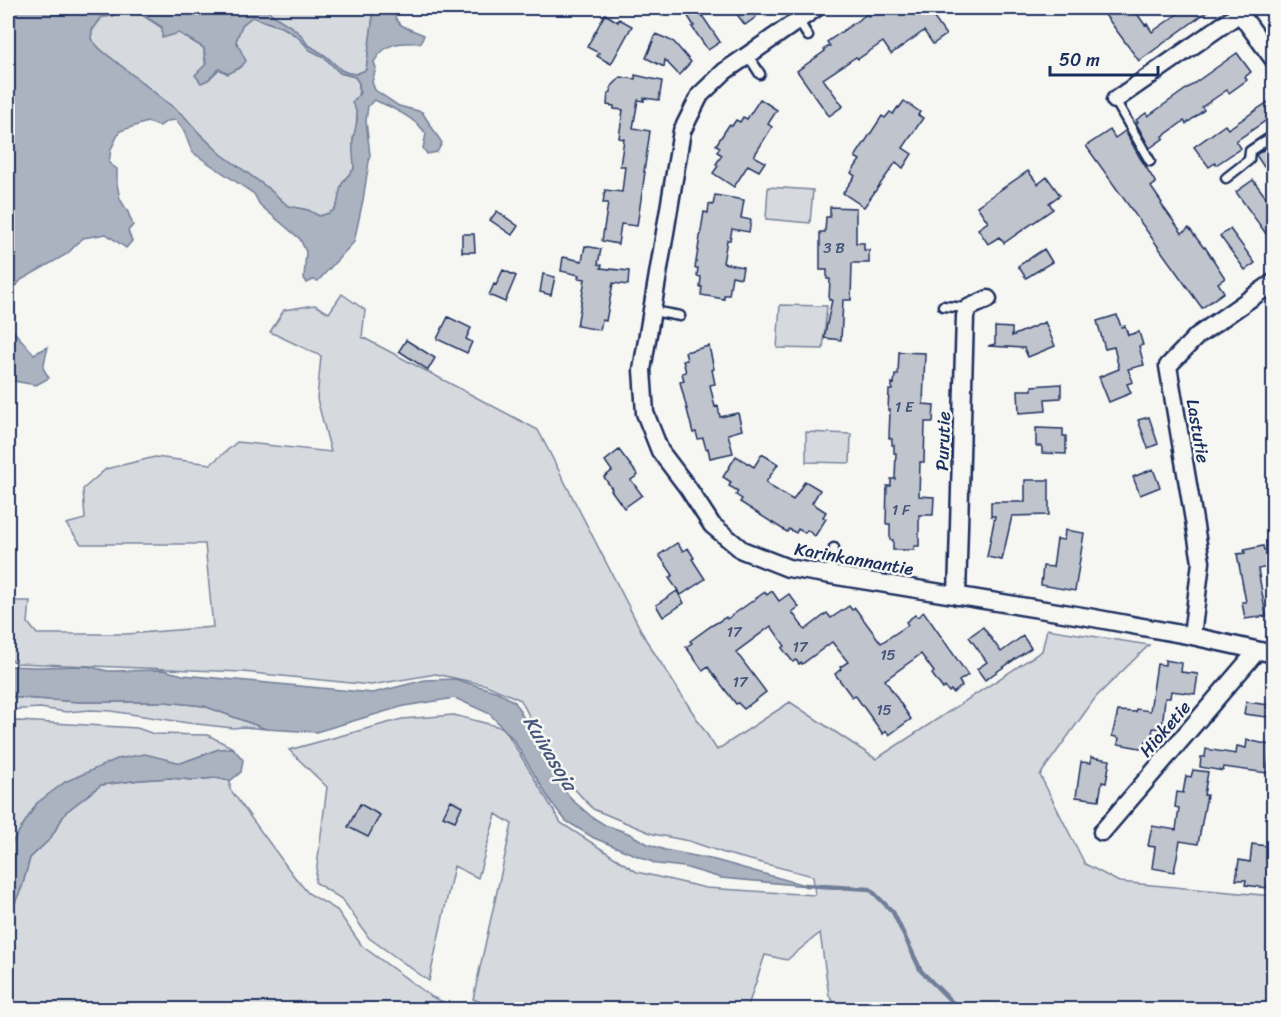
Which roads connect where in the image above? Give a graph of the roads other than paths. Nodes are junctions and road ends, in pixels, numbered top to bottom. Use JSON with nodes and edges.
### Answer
{"nodes":[{"id":1,"x":816,"y":8,"type":"edge"},
{"id":2,"x":1238,"y":10,"type":"edge"},
{"id":3,"x":798,"y":20,"type":"junction"},
{"id":4,"x":808,"y":36,"type":"dead end"},
{"id":5,"x":748,"y":55,"type":"junction"},
{"id":6,"x":1274,"y":60,"type":"edge"},
{"id":7,"x":760,"y":74,"type":"dead end"},
{"id":8,"x":1115,"y":100,"type":"joint"},
{"id":9,"x":1274,"y":135,"type":"edge"},
{"id":10,"x":1150,"y":161,"type":"dead end"},
{"id":11,"x":1226,"y":178,"type":"dead end"},
{"id":12,"x":1274,"y":282,"type":"edge"},
{"id":13,"x":988,"y":299,"type":"dead end"},
{"id":14,"x":943,"y":306,"type":"dead end"},
{"id":15,"x":968,"y":308,"type":"junction"},
{"id":16,"x":653,"y":311,"type":"junction"},
{"id":17,"x":680,"y":316,"type":"dead end"},
{"id":18,"x":834,"y":548,"type":"dead end"},
{"id":19,"x":830,"y":575,"type":"junction"},
{"id":20,"x":957,"y":596,"type":"junction"},
{"id":21,"x":1192,"y":636,"type":"junction"},
{"id":22,"x":1265,"y":652,"type":"edge"},
{"id":23,"x":1102,"y":832,"type":"dead end"}],
"edges":[{"from":1,"to":3,"type":"street","name":"Karinkannantie"},
{"from":2,"to":6,"type":"street"},
{"from":2,"to":8,"type":"street"},
{"from":3,"to":4,"type":"lane"},
{"from":3,"to":5,"type":"street","name":"Karinkannantie"},
{"from":5,"to":7,"type":"lane"},
{"from":5,"to":16,"type":"street","name":"Karinkannantie"},
{"from":8,"to":10,"type":"lane"},
{"from":9,"to":11,"type":"lane"},
{"from":12,"to":21,"type":"street","name":"Lastutie"},
{"from":13,"to":15,"type":"street"},
{"from":14,"to":15,"type":"lane"},
{"from":15,"to":20,"type":"street","name":"Purutie"},
{"from":16,"to":17,"type":"lane"},
{"from":16,"to":19,"type":"street","name":"Karinkannantie"},
{"from":18,"to":19,"type":"lane"},
{"from":19,"to":20,"type":"street","name":"Karinkannantie"},
{"from":20,"to":21,"type":"street","name":"Karinkannantie"},
{"from":21,"to":22,"type":"street","name":"Karinkannantie"},
{"from":22,"to":23,"type":"street","name":"Hioketie"}]}
